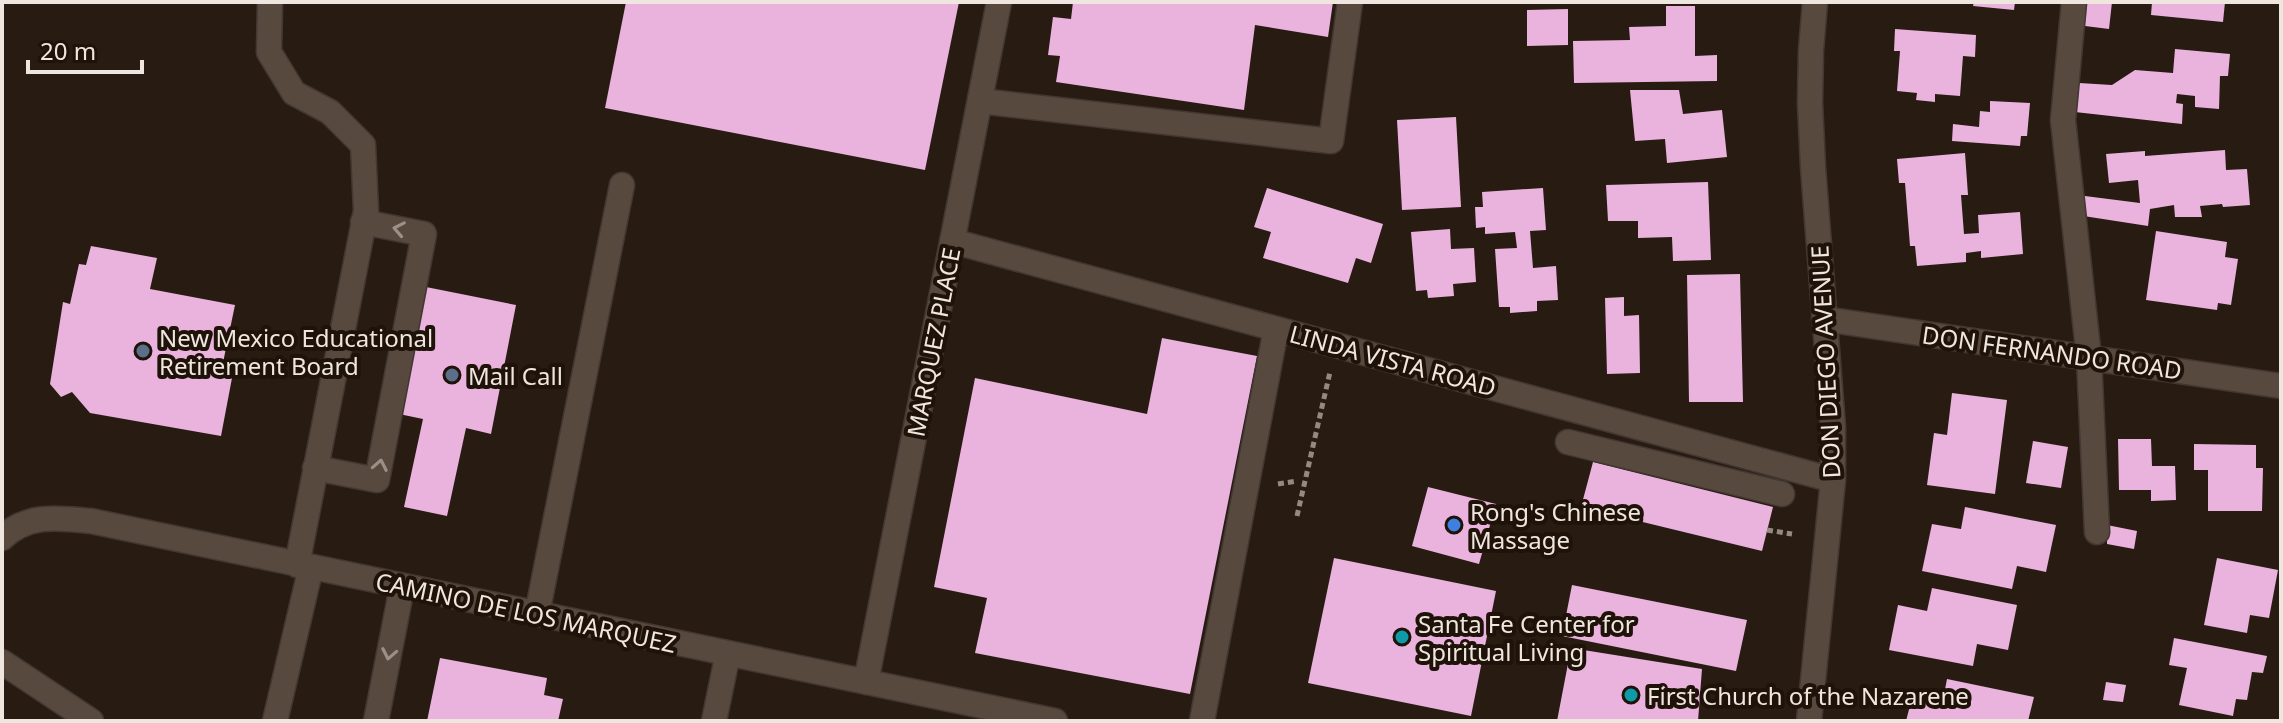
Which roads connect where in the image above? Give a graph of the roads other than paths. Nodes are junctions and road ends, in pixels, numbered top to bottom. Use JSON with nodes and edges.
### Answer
{"nodes":[{"id":1,"x":270,"y":2,"type":"edge"},
{"id":2,"x":999,"y":2,"type":"edge"},
{"id":3,"x":1350,"y":2,"type":"edge"},
{"id":4,"x":1815,"y":2,"type":"edge"},
{"id":5,"x":2074,"y":2,"type":"edge"},
{"id":6,"x":980,"y":101,"type":"junction"},
{"id":7,"x":622,"y":185,"type":"dead end"},
{"id":8,"x":363,"y":222,"type":"junction"},
{"id":9,"x":952,"y":241,"type":"junction"},
{"id":10,"x":1824,"y":319,"type":"junction"},
{"id":11,"x":1276,"y":329,"type":"junction"},
{"id":12,"x":2089,"y":358,"type":"junction"},
{"id":13,"x":2281,"y":386,"type":"edge"},
{"id":14,"x":1568,"y":442,"type":"dead end"},
{"id":15,"x":315,"y":468,"type":"junction"},
{"id":16,"x":1833,"y":480,"type":"junction"},
{"id":17,"x":1782,"y":494,"type":"dead end"},
{"id":18,"x":2,"y":509,"type":"edge"},
{"id":19,"x":31,"y":521,"type":"junction"},
{"id":20,"x":2097,"y":532,"type":"dead end"},
{"id":21,"x":2,"y":538,"type":"edge"},
{"id":22,"x":304,"y":566,"type":"junction"},
{"id":23,"x":402,"y":587,"type":"junction"},
{"id":24,"x":537,"y":614,"type":"junction"},
{"id":25,"x":728,"y":653,"type":"junction"},
{"id":26,"x":2,"y":662,"type":"edge"},
{"id":27,"x":866,"y":682,"type":"junction"},
{"id":28,"x":91,"y":721,"type":"edge"},
{"id":29,"x":275,"y":721,"type":"edge"},
{"id":30,"x":376,"y":721,"type":"edge"},
{"id":31,"x":714,"y":721,"type":"edge"},
{"id":32,"x":1055,"y":721,"type":"edge"},
{"id":33,"x":1202,"y":721,"type":"edge"},
{"id":34,"x":1809,"y":721,"type":"edge"}],
"edges":[{"from":1,"to":8,"type":"street"},
{"from":2,"to":6,"type":"street","name":"MARQUEZ PLACE"},
{"from":3,"to":6,"type":"street"},
{"from":4,"to":10,"type":"street","name":"DON DIEGO AVENUE"},
{"from":5,"to":12,"type":"street"},
{"from":6,"to":9,"type":"street","name":"MARQUEZ PLACE"},
{"from":7,"to":24,"type":"street"},
{"from":8,"to":15,"type":"street"},
{"from":15,"to":8,"type":"street","one_way":true},
{"from":9,"to":11,"type":"street","name":"LINDA VISTA ROAD"},
{"from":9,"to":27,"type":"street","name":"MARQUEZ PLACE"},
{"from":10,"to":12,"type":"street","name":"DON FERNANDO ROAD"},
{"from":10,"to":16,"type":"street","name":"DON DIEGO AVENUE"},
{"from":11,"to":16,"type":"street","name":"LINDA VISTA ROAD"},
{"from":11,"to":33,"type":"street"},
{"from":12,"to":13,"type":"street","name":"DON FERNANDO ROAD"},
{"from":12,"to":20,"type":"street"},
{"from":14,"to":17,"type":"street"},
{"from":15,"to":22,"type":"street"},
{"from":16,"to":34,"type":"street","name":"DON DIEGO AVENUE"},
{"from":18,"to":19,"type":"street"},
{"from":19,"to":21,"type":"street","name":"CAMINO DE LOS MARQUEZ"},
{"from":19,"to":22,"type":"street","name":"CAMINO DE LOS MARQUEZ"},
{"from":22,"to":23,"type":"street","name":"CAMINO DE LOS MARQUEZ"},
{"from":22,"to":29,"type":"street"},
{"from":23,"to":24,"type":"street","name":"CAMINO DE LOS MARQUEZ"},
{"from":23,"to":30,"type":"street","one_way":true},
{"from":24,"to":25,"type":"street","name":"CAMINO DE LOS MARQUEZ"},
{"from":25,"to":27,"type":"street","name":"CAMINO DE LOS MARQUEZ"},
{"from":25,"to":31,"type":"street"},
{"from":26,"to":28,"type":"street"},
{"from":27,"to":32,"type":"street","name":"CAMINO DE LOS MARQUEZ"}]}
